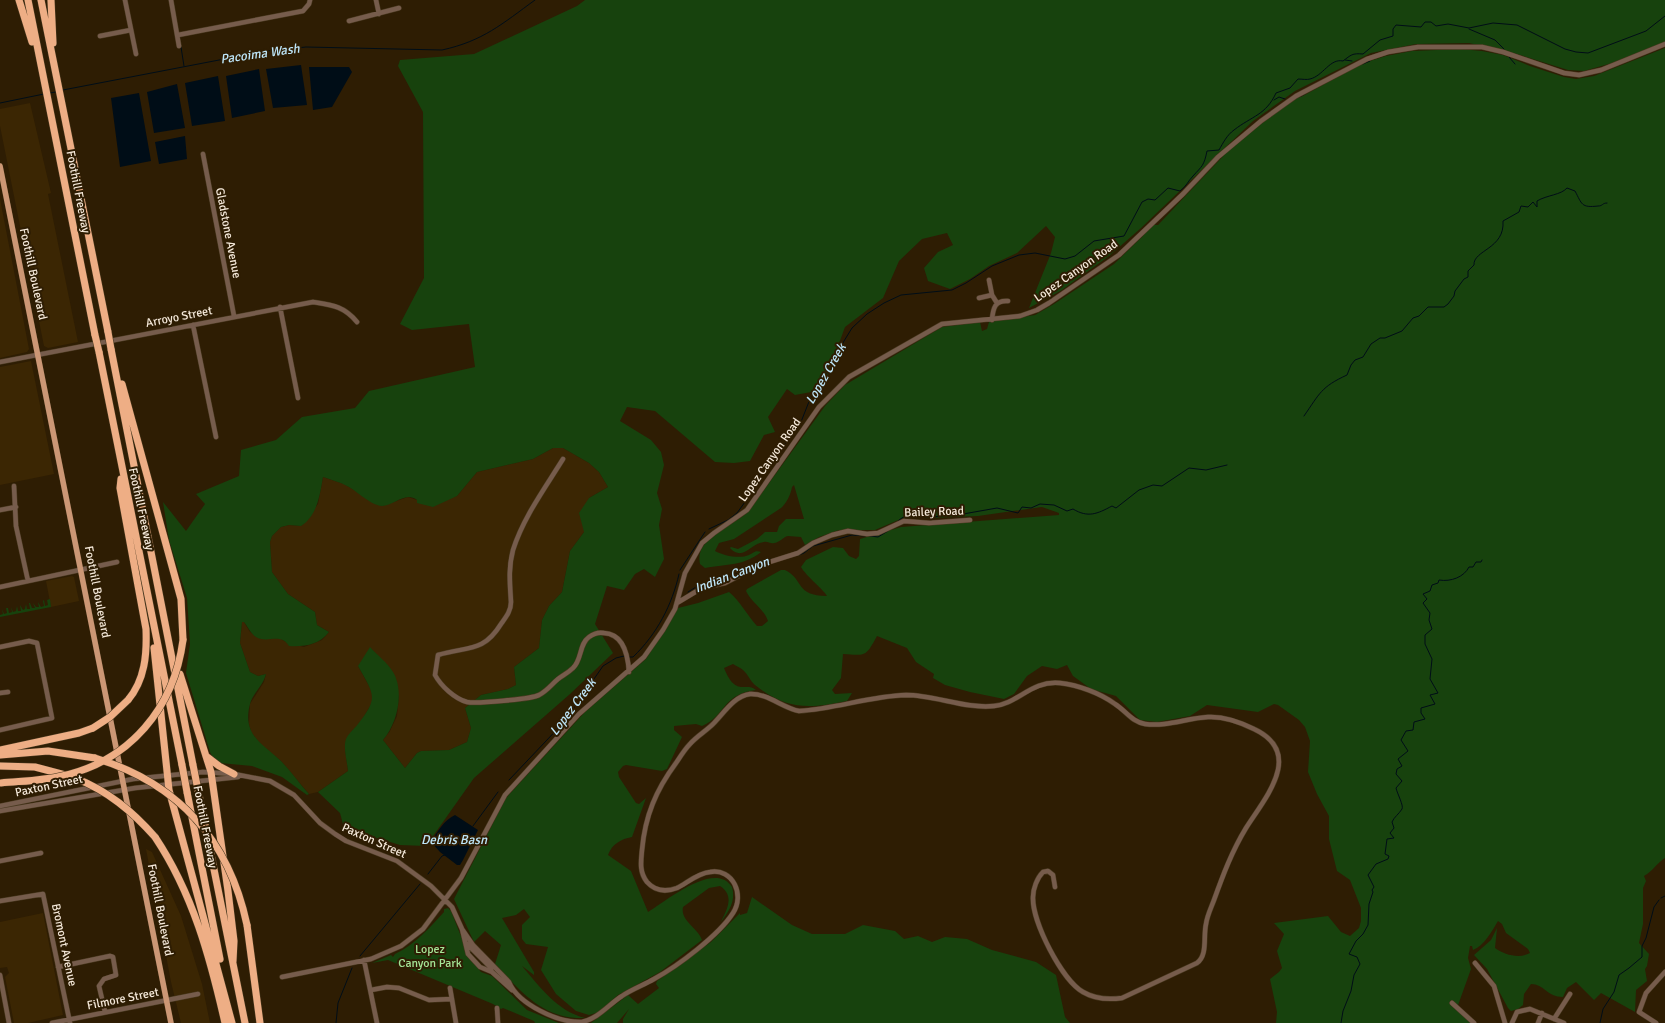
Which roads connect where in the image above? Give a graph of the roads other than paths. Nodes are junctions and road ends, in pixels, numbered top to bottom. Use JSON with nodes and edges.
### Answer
{"nodes":[{"id":1,"x":19,"y":0,"type":"edge"},
{"id":2,"x":28,"y":0,"type":"edge"},
{"id":3,"x":41,"y":0,"type":"edge"},
{"id":4,"x":51,"y":0,"type":"edge"},
{"id":5,"x":125,"y":0,"type":"edge"},
{"id":6,"x":171,"y":0,"type":"edge"},
{"id":7,"x":376,"y":0,"type":"edge"},
{"id":8,"x":310,"y":2,"type":"edge"},
{"id":9,"x":399,"y":8,"type":"dead end"},
{"id":10,"x":379,"y":14,"type":"junction"},
{"id":11,"x":349,"y":21,"type":"dead end"},
{"id":12,"x":131,"y":30,"type":"junction"},
{"id":13,"x":100,"y":36,"type":"dead end"},
{"id":14,"x":178,"y":36,"type":"junction"},
{"id":15,"x":1665,"y":44,"type":"edge"},
{"id":16,"x":179,"y":46,"type":"dead end"},
{"id":17,"x":136,"y":54,"type":"dead end"},
{"id":18,"x":42,"y":70,"type":"junction"},
{"id":19,"x":56,"y":77,"type":"junction"},
{"id":20,"x":203,"y":154,"type":"dead end"},
{"id":21,"x":0,"y":166,"type":"edge"},
{"id":22,"x":989,"y":280,"type":"dead end"},
{"id":23,"x":992,"y":294,"type":"junction"},
{"id":24,"x":979,"y":298,"type":"dead end"},
{"id":25,"x":1008,"y":301,"type":"dead end"},
{"id":26,"x":997,"y":303,"type":"junction"},
{"id":27,"x":280,"y":307,"type":"junction"},
{"id":28,"x":234,"y":316,"type":"junction"},
{"id":29,"x":992,"y":320,"type":"junction"},
{"id":30,"x":357,"y":322,"type":"dead end"},
{"id":31,"x":193,"y":325,"type":"junction"},
{"id":32,"x":111,"y":349,"type":"junction"},
{"id":33,"x":39,"y":354,"type":"junction"},
{"id":34,"x":0,"y":362,"type":"edge"},
{"id":35,"x":298,"y":398,"type":"dead end"},
{"id":36,"x":216,"y":437,"type":"dead end"},
{"id":37,"x":563,"y":459,"type":"dead end"},
{"id":38,"x":121,"y":471,"type":"junction"},
{"id":39,"x":14,"y":486,"type":"dead end"},
{"id":40,"x":16,"y":507,"type":"junction"},
{"id":41,"x":0,"y":510,"type":"edge"},
{"id":42,"x":970,"y":520,"type":"dead end"},
{"id":43,"x":117,"y":562,"type":"dead end"},
{"id":44,"x":82,"y":570,"type":"junction"},
{"id":45,"x":28,"y":581,"type":"junction"},
{"id":46,"x":0,"y":587,"type":"edge"},
{"id":47,"x":677,"y":603,"type":"junction"},
{"id":48,"x":163,"y":612,"type":"junction"},
{"id":49,"x":151,"y":614,"type":"junction"},
{"id":50,"x":0,"y":647,"type":"edge"},
{"id":51,"x":629,"y":672,"type":"junction"},
{"id":52,"x":8,"y":692,"type":"dead end"},
{"id":53,"x":0,"y":694,"type":"edge"},
{"id":54,"x":0,"y":730,"type":"edge"},
{"id":55,"x":0,"y":750,"type":"edge"},
{"id":56,"x":0,"y":755,"type":"edge"},
{"id":57,"x":206,"y":756,"type":"junction"},
{"id":58,"x":0,"y":766,"type":"edge"},
{"id":59,"x":234,"y":774,"type":"junction"},
{"id":60,"x":167,"y":775,"type":"junction"},
{"id":61,"x":211,"y":775,"type":"junction"},
{"id":62,"x":245,"y":776,"type":"junction"},
{"id":63,"x":124,"y":781,"type":"junction"},
{"id":64,"x":1,"y":783,"type":"edge"},
{"id":65,"x":169,"y":784,"type":"junction"},
{"id":66,"x":126,"y":790,"type":"junction"},
{"id":67,"x":0,"y":806,"type":"edge"},
{"id":68,"x":0,"y":811,"type":"edge"},
{"id":69,"x":41,"y":852,"type":"dead end"},
{"id":70,"x":0,"y":861,"type":"edge"},
{"id":71,"x":1055,"y":887,"type":"dead end"},
{"id":72,"x":446,"y":900,"type":"junction"},
{"id":73,"x":0,"y":901,"type":"edge"},
{"id":74,"x":462,"y":929,"type":"junction"},
{"id":75,"x":364,"y":960,"type":"junction"},
{"id":76,"x":233,"y":961,"type":"junction"},
{"id":77,"x":1475,"y":963,"type":"dead end"},
{"id":78,"x":58,"y":967,"type":"junction"},
{"id":79,"x":1665,"y":972,"type":"edge"},
{"id":80,"x":0,"y":975,"type":"edge"},
{"id":81,"x":282,"y":977,"type":"dead end"},
{"id":82,"x":450,"y":988,"type":"dead end"},
{"id":83,"x":371,"y":990,"type":"junction"},
{"id":84,"x":512,"y":990,"type":"junction"},
{"id":85,"x":198,"y":994,"type":"dead end"},
{"id":86,"x":1570,"y":994,"type":"dead end"},
{"id":87,"x":452,"y":999,"type":"junction"},
{"id":88,"x":166,"y":1000,"type":"junction"},
{"id":89,"x":1452,"y":1003,"type":"dead end"},
{"id":90,"x":497,"y":1008,"type":"dead end"},
{"id":91,"x":105,"y":1012,"type":"junction"},
{"id":92,"x":1542,"y":1013,"type":"junction"},
{"id":93,"x":1554,"y":1019,"type":"junction"},
{"id":94,"x":70,"y":1021,"type":"edge"},
{"id":95,"x":9,"y":1023,"type":"edge"},
{"id":96,"x":52,"y":1023,"type":"edge"},
{"id":97,"x":171,"y":1023,"type":"edge"},
{"id":98,"x":225,"y":1023,"type":"edge"},
{"id":99,"x":233,"y":1023,"type":"edge"},
{"id":100,"x":245,"y":1023,"type":"edge"},
{"id":101,"x":260,"y":1023,"type":"edge"},
{"id":102,"x":377,"y":1023,"type":"edge"},
{"id":103,"x":456,"y":1023,"type":"edge"},
{"id":104,"x":498,"y":1023,"type":"edge"},
{"id":105,"x":1474,"y":1023,"type":"edge"},
{"id":106,"x":1505,"y":1023,"type":"edge"},
{"id":107,"x":1512,"y":1023,"type":"edge"},
{"id":108,"x":1538,"y":1023,"type":"edge"},
{"id":109,"x":1564,"y":1023,"type":"edge"},
{"id":110,"x":1656,"y":1023,"type":"edge"}],
"edges":[{"from":1,"to":18,"type":"highway"},
{"from":2,"to":18,"type":"highway","name":"Foothill Freeway"},
{"from":3,"to":19,"type":"highway","name":"Foothill Freeway"},
{"from":4,"to":19,"type":"highway"},
{"from":5,"to":12,"type":"street"},
{"from":6,"to":14,"type":"street"},
{"from":7,"to":10,"type":"street"},
{"from":8,"to":14,"type":"street"},
{"from":9,"to":10,"type":"street"},
{"from":10,"to":11,"type":"street"},
{"from":12,"to":13,"type":"street"},
{"from":12,"to":17,"type":"street"},
{"from":14,"to":16,"type":"street"},
{"from":15,"to":29,"type":"street","name":"Lopez Canyon Road"},
{"from":18,"to":38,"type":"highway","name":"Foothill Freeway","bridge":true},
{"from":19,"to":32,"type":"highway","name":"Foothill Freeway","bridge":true},
{"from":20,"to":28,"type":"street","name":"Gladstone Avenue"},
{"from":21,"to":33,"type":"main road","name":"Foothill Boulevard"},
{"from":22,"to":23,"type":"street"},
{"from":23,"to":24,"type":"street"},
{"from":23,"to":26,"type":"street"},
{"from":25,"to":26,"type":"street"},
{"from":26,"to":29,"type":"street"},
{"from":27,"to":28,"type":"street","name":"Arroyo Street"},
{"from":27,"to":30,"type":"street","name":"Arroyo Street"},
{"from":27,"to":35,"type":"street"},
{"from":28,"to":31,"type":"street","name":"Arroyo Street"},
{"from":29,"to":47,"type":"street","name":"Lopez Canyon Road"},
{"from":31,"to":33,"type":"street","name":"Arroyo Street"},
{"from":31,"to":36,"type":"street"},
{"from":32,"to":48,"type":"highway","name":"Foothill Freeway"},
{"from":32,"to":64,"type":"highway","bridge":true},
{"from":33,"to":34,"type":"street","name":"Arroyo Street"},
{"from":33,"to":44,"type":"main road","name":"Foothill Boulevard"},
{"from":37,"to":51,"type":"street"},
{"from":38,"to":49,"type":"highway","name":"Foothill Freeway"},
{"from":38,"to":55,"type":"highway","bridge":true},
{"from":39,"to":40,"type":"street"},
{"from":40,"to":41,"type":"street"},
{"from":40,"to":45,"type":"street"},
{"from":42,"to":47,"type":"street","name":"Bailey Road"},
{"from":43,"to":44,"type":"street"},
{"from":44,"to":45,"type":"street"},
{"from":44,"to":63,"type":"main road","name":"Foothill Boulevard"},
{"from":45,"to":46,"type":"street"},
{"from":47,"to":51,"type":"street","name":"Lopez Canyon Road"},
{"from":48,"to":57,"type":"highway"},
{"from":48,"to":76,"type":"highway","name":"Foothill Freeway","bridge":true},
{"from":49,"to":60,"type":"highway"},
{"from":49,"to":99,"type":"highway","name":"Foothill Freeway","bridge":true},
{"from":50,"to":54,"type":"street"},
{"from":51,"to":72,"type":"street","name":"Lopez Canyon Road"},
{"from":52,"to":53,"type":"street"},
{"from":56,"to":101,"type":"highway","bridge":true},
{"from":57,"to":59,"type":"highway"},
{"from":57,"to":61,"type":"highway"},
{"from":58,"to":98,"type":"highway","bridge":true},
{"from":59,"to":61,"type":"street","name":"Paxton Street"},
{"from":59,"to":62,"type":"street","name":"Paxton Street"},
{"from":60,"to":61,"type":"street","name":"Paxton Street"},
{"from":60,"to":63,"type":"street","name":"Paxton Street"},
{"from":60,"to":65,"type":"highway"},
{"from":61,"to":62,"type":"street","name":"Paxton Street"},
{"from":61,"to":65,"type":"street","name":"Paxton Street"},
{"from":61,"to":76,"type":"highway"},
{"from":62,"to":72,"type":"street","name":"Paxton Street"},
{"from":63,"to":66,"type":"main road","name":"Foothill Boulevard"},
{"from":63,"to":67,"type":"street","name":"Paxton Street"},
{"from":65,"to":66,"type":"street","name":"Paxton Street"},
{"from":65,"to":99,"type":"highway"},
{"from":66,"to":68,"type":"street","name":"Paxton Street"},
{"from":66,"to":88,"type":"main road","name":"Foothill Boulevard"},
{"from":69,"to":70,"type":"street"},
{"from":71,"to":84,"type":"street"},
{"from":72,"to":74,"type":"street","name":"Paxton Street"},
{"from":72,"to":75,"type":"street","name":"Lopez Canyon Road"},
{"from":73,"to":78,"type":"street","name":"Bromont Avenue"},
{"from":74,"to":84,"type":"street"},
{"from":74,"to":84,"type":"street"},
{"from":75,"to":81,"type":"street"},
{"from":75,"to":83,"type":"street"},
{"from":76,"to":100,"type":"highway","name":"Foothill Freeway"},
{"from":77,"to":106,"type":"street"},
{"from":78,"to":91,"type":"street"},
{"from":78,"to":94,"type":"street","name":"Bromont Avenue"},
{"from":79,"to":110,"type":"street"},
{"from":80,"to":95,"type":"street"},
{"from":82,"to":87,"type":"street"},
{"from":83,"to":87,"type":"street"},
{"from":83,"to":102,"type":"street"},
{"from":85,"to":88,"type":"street","name":"Filmore Street"},
{"from":86,"to":93,"type":"street"},
{"from":87,"to":103,"type":"street"},
{"from":88,"to":91,"type":"street","name":"Filmore Street"},
{"from":88,"to":97,"type":"main road","name":"Foothill Boulevard"},
{"from":89,"to":105,"type":"street"},
{"from":90,"to":104,"type":"street"},
{"from":91,"to":94,"type":"street","name":"Filmore Street"},
{"from":92,"to":93,"type":"street"},
{"from":92,"to":107,"type":"street"},
{"from":92,"to":108,"type":"street"},
{"from":93,"to":109,"type":"street"},
{"from":94,"to":96,"type":"street","name":"Filmore Street"}]}
